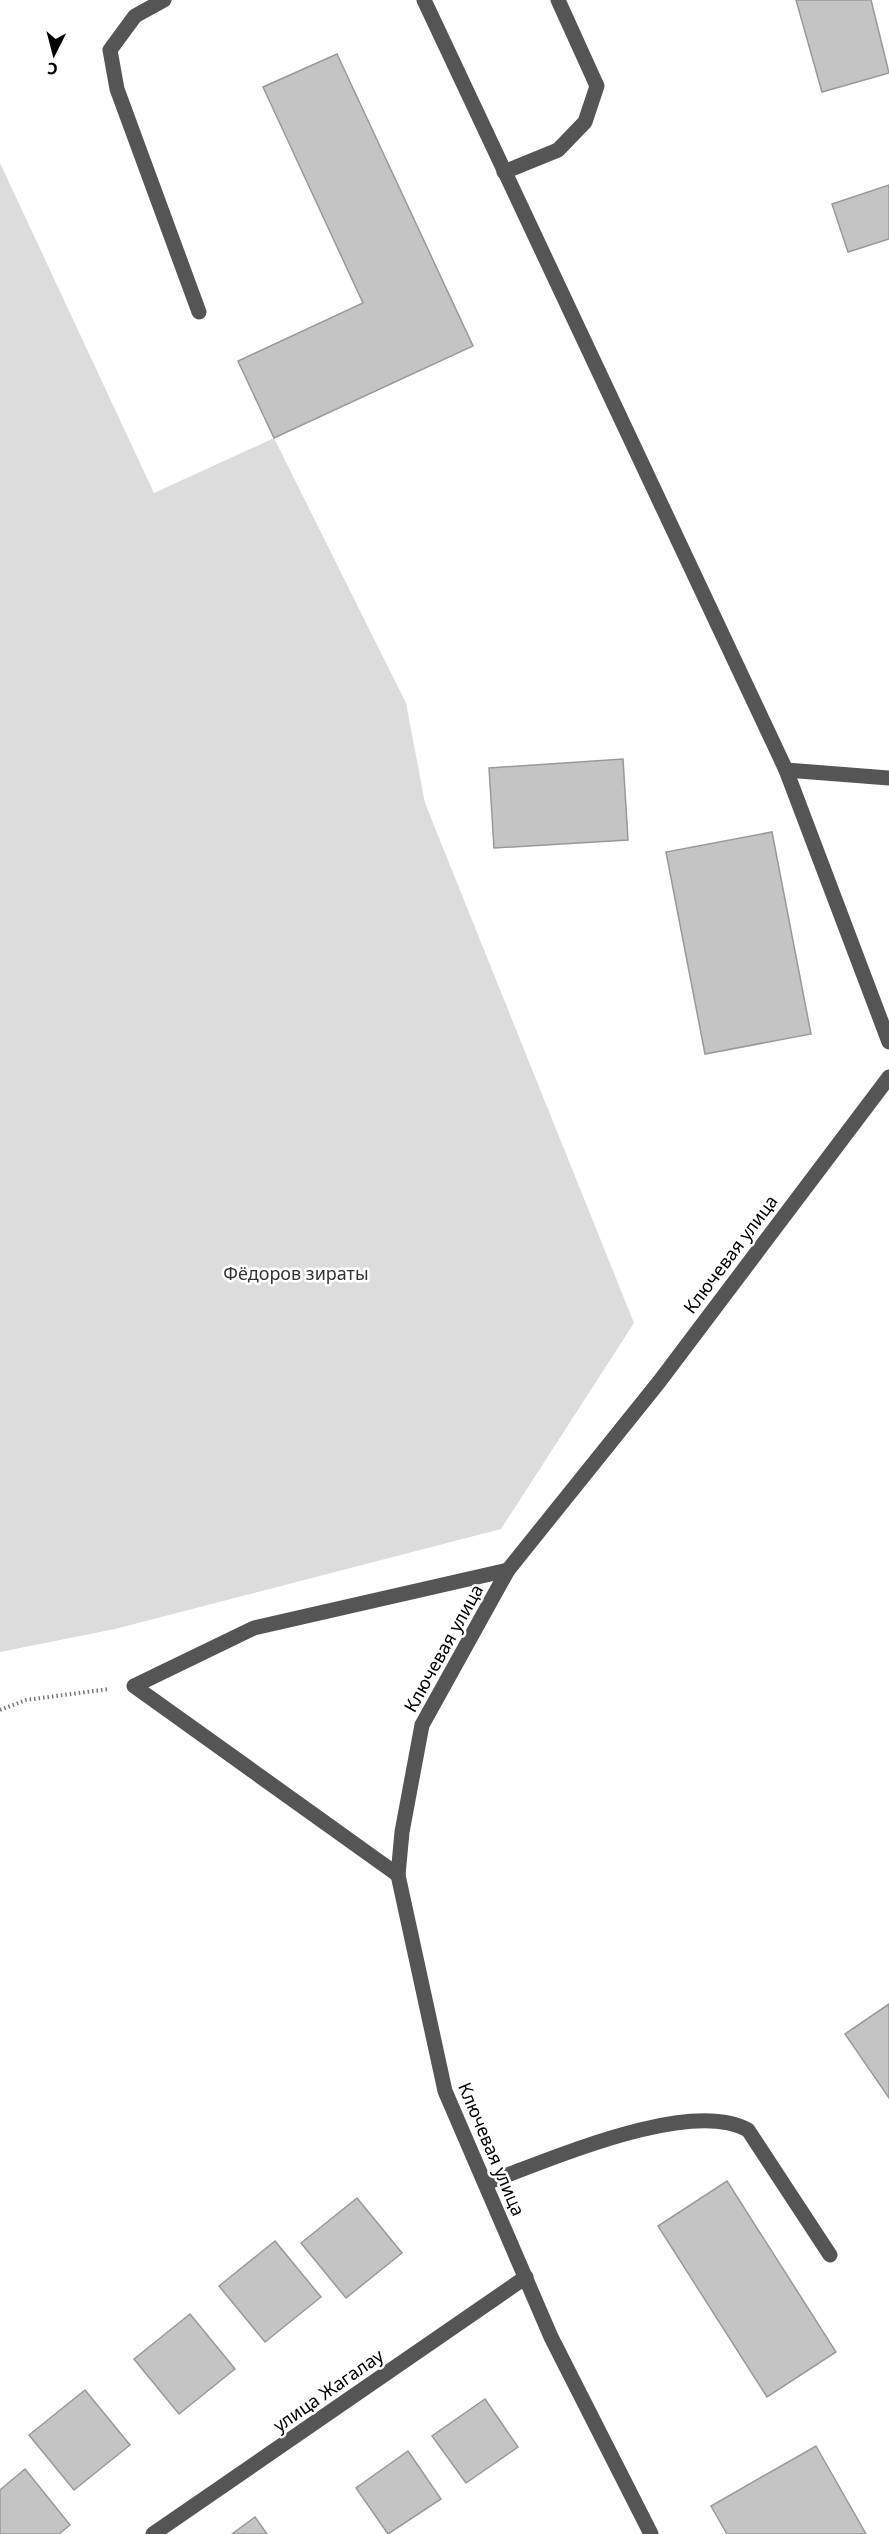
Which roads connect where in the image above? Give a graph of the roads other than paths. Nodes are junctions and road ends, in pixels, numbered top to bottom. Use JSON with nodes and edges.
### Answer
{"nodes":[{"id":1,"x":164,"y":0,"type":"edge"},
{"id":2,"x":424,"y":0,"type":"edge"},
{"id":3,"x":558,"y":0,"type":"edge"},
{"id":4,"x":504,"y":172,"type":"junction"},
{"id":5,"x":199,"y":312,"type":"dead end"},
{"id":6,"x":786,"y":770,"type":"junction"},
{"id":7,"x":889,"y":778,"type":"edge"},
{"id":8,"x":889,"y":1042,"type":"edge"},
{"id":9,"x":889,"y":1077,"type":"edge"},
{"id":10,"x":508,"y":1570,"type":"junction"},
{"id":11,"x":398,"y":1875,"type":"junction"},
{"id":12,"x":486,"y":2183,"type":"junction"},
{"id":13,"x":830,"y":2255,"type":"dead end"},
{"id":14,"x":526,"y":2277,"type":"junction"},
{"id":15,"x":153,"y":2534,"type":"edge"},
{"id":16,"x":651,"y":2534,"type":"edge"}],
"edges":[{"from":1,"to":5,"type":"street"},
{"from":2,"to":4,"type":"street"},
{"from":3,"to":4,"type":"street"},
{"from":4,"to":6,"type":"street"},
{"from":6,"to":7,"type":"street"},
{"from":6,"to":8,"type":"street"},
{"from":9,"to":10,"type":"street","name":"Ключевая улица"},
{"from":10,"to":11,"type":"street","name":"Ключевая улица"},
{"from":10,"to":11,"type":"street"},
{"from":11,"to":12,"type":"street","name":"Ключевая улица"},
{"from":12,"to":13,"type":"street"},
{"from":12,"to":14,"type":"street","name":"Ключевая улица"},
{"from":14,"to":15,"type":"street","name":"улица Жагалау"},
{"from":14,"to":16,"type":"street","name":"Ключевая улица"}]}
